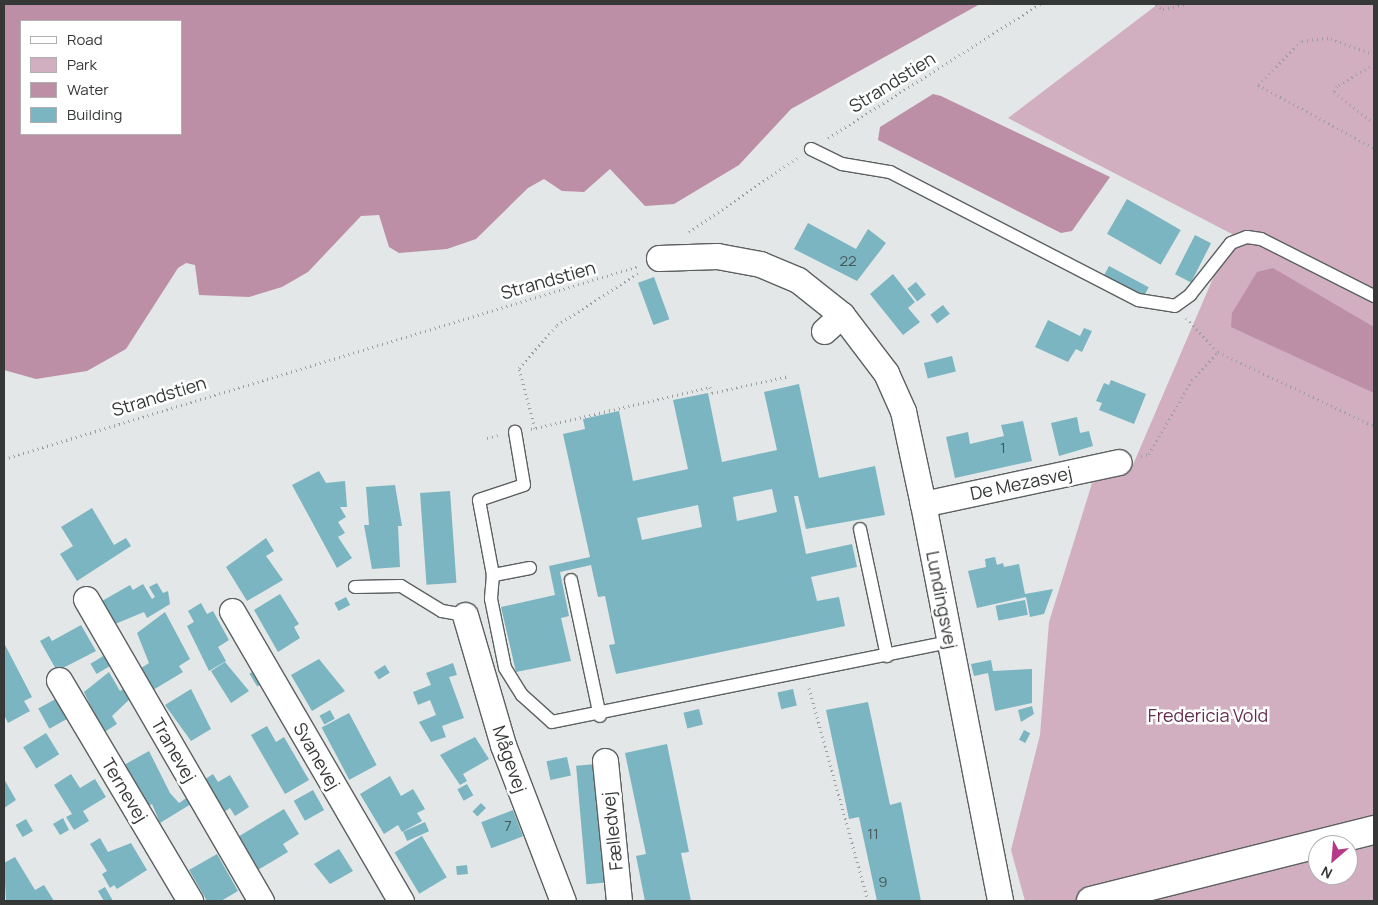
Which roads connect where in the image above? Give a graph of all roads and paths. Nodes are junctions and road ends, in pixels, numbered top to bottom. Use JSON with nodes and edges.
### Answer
{"nodes":[{"id":1,"x":1040,"y":4,"type":"edge"},
{"id":2,"x":1156,"y":4,"type":"edge"},
{"id":3,"x":1186,"y":4,"type":"edge"},
{"id":4,"x":1374,"y":54,"type":"edge"},
{"id":5,"x":1374,"y":64,"type":"edge"},
{"id":6,"x":1374,"y":123,"type":"edge"},
{"id":7,"x":1374,"y":148,"type":"edge"},
{"id":8,"x":811,"y":149,"type":"junction"},
{"id":9,"x":659,"y":258,"type":"junction"},
{"id":10,"x":623,"y":283,"type":"dead end"},
{"id":11,"x":1374,"y":296,"type":"edge"},
{"id":12,"x":1175,"y":306,"type":"junction"},
{"id":13,"x":1218,"y":352,"type":"junction"},
{"id":14,"x":789,"y":376,"type":"dead end"},
{"id":15,"x":1374,"y":426,"type":"edge"},
{"id":16,"x":535,"y":428,"type":"junction"},
{"id":17,"x":514,"y":432,"type":"junction"},
{"id":18,"x":487,"y":438,"type":"dead end"},
{"id":19,"x":4,"y":459,"type":"edge"},
{"id":20,"x":1119,"y":462,"type":"joint"},
{"id":21,"x":923,"y":504,"type":"junction"},
{"id":22,"x":860,"y":529,"type":"dead end"},
{"id":23,"x":530,"y":568,"type":"dead end"},
{"id":24,"x":493,"y":575,"type":"junction"},
{"id":25,"x":571,"y":580,"type":"dead end"},
{"id":26,"x":355,"y":587,"type":"dead end"},
{"id":27,"x":86,"y":599,"type":"dead end"},
{"id":28,"x":232,"y":611,"type":"dead end"},
{"id":29,"x":465,"y":615,"type":"joint"},
{"id":30,"x":950,"y":642,"type":"junction"},
{"id":31,"x":887,"y":656,"type":"junction"},
{"id":32,"x":806,"y":673,"type":"junction"},
{"id":33,"x":60,"y":680,"type":"dead end"},
{"id":34,"x":600,"y":716,"type":"junction"},
{"id":35,"x":605,"y":761,"type":"dead end"},
{"id":36,"x":1374,"y":830,"type":"edge"},
{"id":37,"x":190,"y":901,"type":"edge"},
{"id":38,"x":261,"y":901,"type":"edge"},
{"id":39,"x":401,"y":901,"type":"edge"},
{"id":40,"x":562,"y":901,"type":"edge"},
{"id":41,"x":619,"y":901,"type":"edge"},
{"id":42,"x":868,"y":901,"type":"edge"},
{"id":43,"x":1000,"y":901,"type":"edge"},
{"id":44,"x":1091,"y":901,"type":"edge"}],
"edges":[{"from":1,"to":8,"type":"path","name":"Strandstien"},
{"from":2,"to":3,"type":"path"},
{"from":4,"to":7,"type":"path"},
{"from":5,"to":6,"type":"path"},
{"from":8,"to":9,"type":"path","name":"Strandstien"},
{"from":8,"to":12,"type":"lane"},
{"from":9,"to":19,"type":"path","name":"Strandstien"},
{"from":9,"to":21,"type":"street","name":"Lundingsvej"},
{"from":10,"to":16,"type":"path"},
{"from":11,"to":12,"type":"lane"},
{"from":12,"to":13,"type":"path"},
{"from":13,"to":15,"type":"path"},
{"from":13,"to":20,"type":"path"},
{"from":14,"to":16,"type":"path"},
{"from":16,"to":17,"type":"path"},
{"from":17,"to":18,"type":"path"},
{"from":17,"to":24,"type":"lane"},
{"from":20,"to":21,"type":"street","name":"De Mezasvej"},
{"from":21,"to":30,"type":"street","name":"Lundingsvej"},
{"from":22,"to":31,"type":"lane"},
{"from":23,"to":24,"type":"lane"},
{"from":24,"to":34,"type":"lane"},
{"from":25,"to":34,"type":"lane"},
{"from":26,"to":29,"type":"lane"},
{"from":27,"to":38,"type":"street","name":"Tranevej"},
{"from":28,"to":39,"type":"street","name":"Svanevej"},
{"from":29,"to":40,"type":"street","name":"Mågevej"},
{"from":30,"to":31,"type":"lane"},
{"from":30,"to":43,"type":"street","name":"Lundingsvej"},
{"from":31,"to":32,"type":"lane"},
{"from":32,"to":34,"type":"lane"},
{"from":32,"to":42,"type":"path"},
{"from":33,"to":37,"type":"street","name":"Ternevej"},
{"from":35,"to":41,"type":"street","name":"Fælledvej"},
{"from":36,"to":44,"type":"street"}]}
